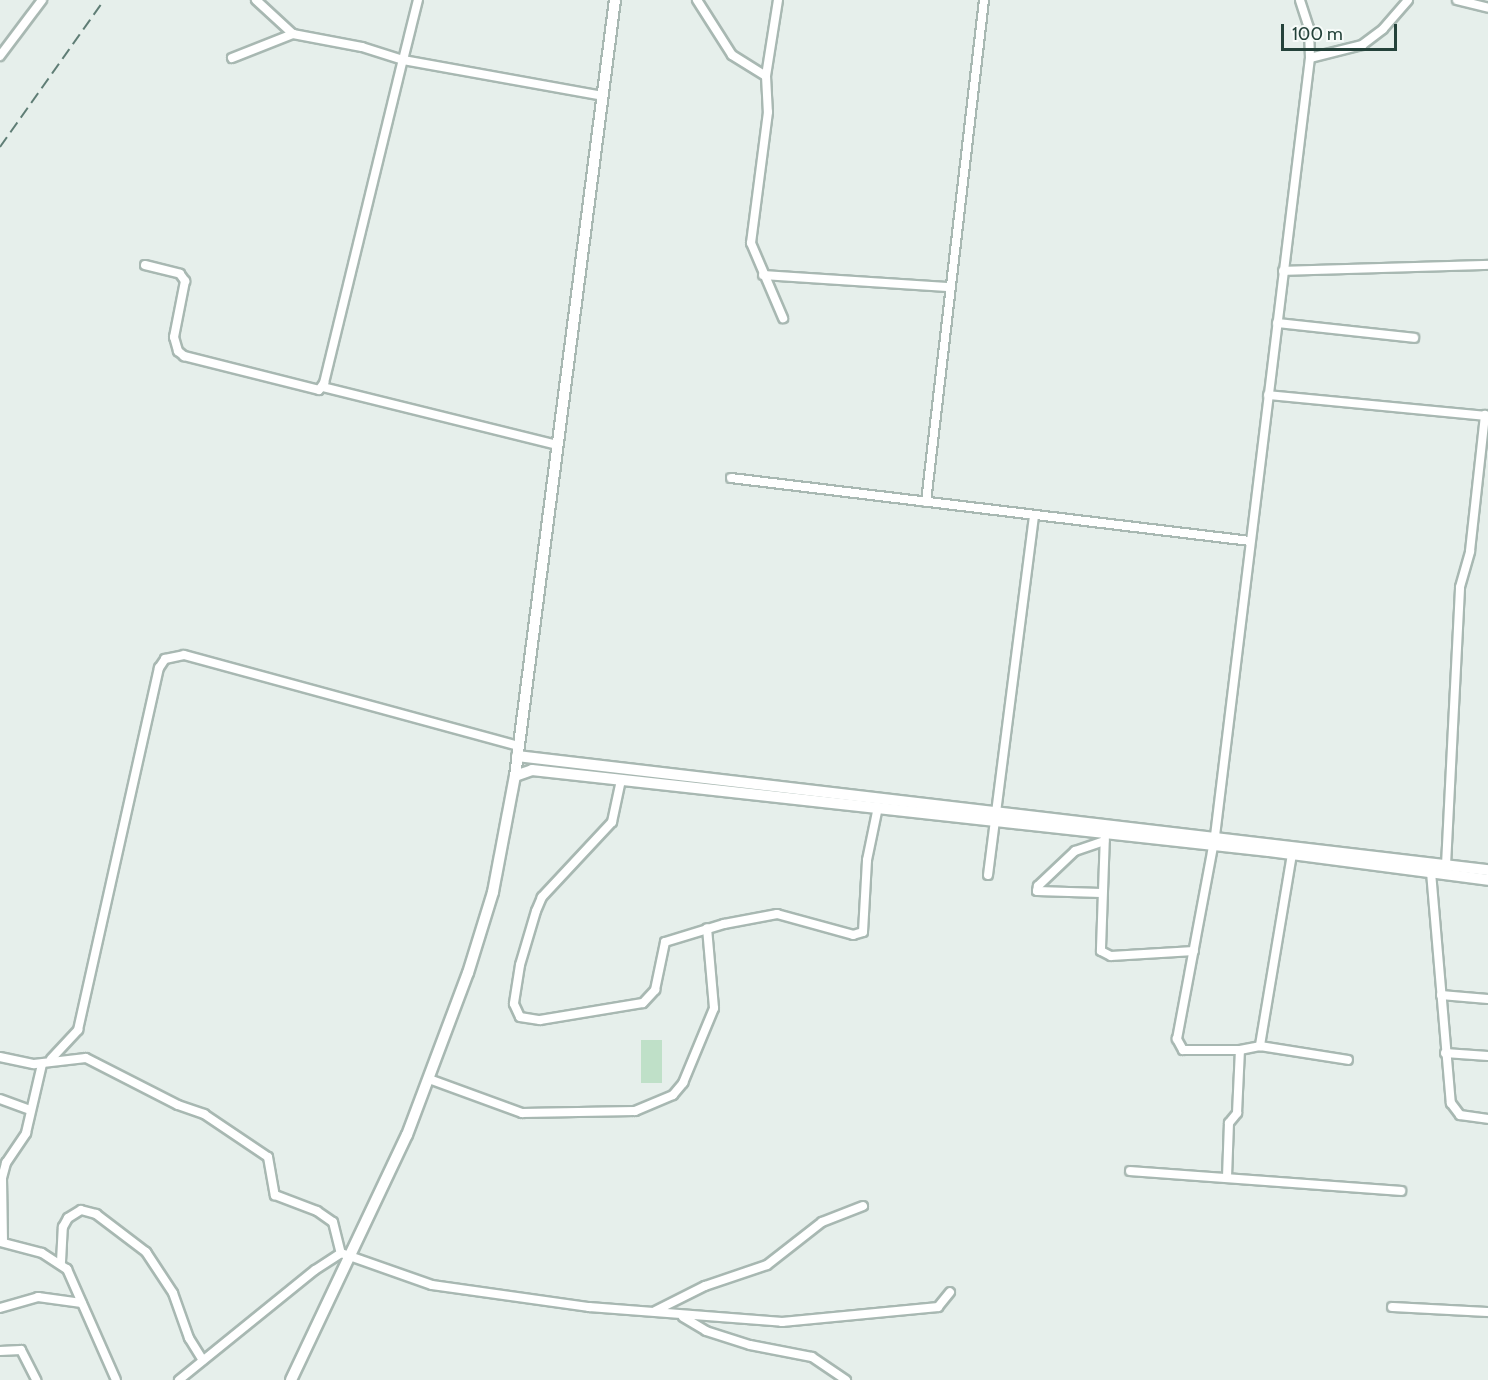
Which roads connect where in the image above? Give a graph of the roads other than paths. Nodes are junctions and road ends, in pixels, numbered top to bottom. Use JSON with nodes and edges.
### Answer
{"nodes":[{"id":1,"x":42,"y":0,"type":"edge"},
{"id":2,"x":256,"y":0,"type":"edge"},
{"id":3,"x":418,"y":0,"type":"edge"},
{"id":4,"x":615,"y":0,"type":"edge"},
{"id":5,"x":697,"y":0,"type":"edge"},
{"id":6,"x":778,"y":0,"type":"edge"},
{"id":7,"x":984,"y":0,"type":"edge"},
{"id":8,"x":1299,"y":0,"type":"edge"},
{"id":9,"x":1408,"y":0,"type":"edge"},
{"id":10,"x":1457,"y":0,"type":"edge"},
{"id":11,"x":1488,"y":8,"type":"edge"},
{"id":12,"x":293,"y":34,"type":"junction"},
{"id":13,"x":0,"y":56,"type":"edge"},
{"id":14,"x":232,"y":58,"type":"dead end"},
{"id":15,"x":1310,"y":58,"type":"junction"},
{"id":16,"x":404,"y":60,"type":"junction"},
{"id":17,"x":766,"y":76,"type":"junction"},
{"id":18,"x":603,"y":96,"type":"junction"},
{"id":19,"x":146,"y":265,"type":"dead end"},
{"id":20,"x":1488,"y":265,"type":"edge"},
{"id":21,"x":1283,"y":271,"type":"junction"},
{"id":22,"x":763,"y":275,"type":"junction"},
{"id":23,"x":951,"y":287,"type":"junction"},
{"id":24,"x":783,"y":318,"type":"dead end"},
{"id":25,"x":1277,"y":323,"type":"junction"},
{"id":26,"x":1414,"y":338,"type":"dead end"},
{"id":27,"x":323,"y":387,"type":"junction"},
{"id":28,"x":1268,"y":395,"type":"junction"},
{"id":29,"x":1486,"y":416,"type":"edge"},
{"id":30,"x":557,"y":445,"type":"junction"},
{"id":31,"x":731,"y":478,"type":"dead end"},
{"id":32,"x":926,"y":502,"type":"junction"},
{"id":33,"x":1034,"y":515,"type":"junction"},
{"id":34,"x":1250,"y":541,"type":"junction"},
{"id":35,"x":518,"y":751,"type":"junction"},
{"id":36,"x":515,"y":776,"type":"junction"},
{"id":37,"x":621,"y":780,"type":"junction"},
{"id":38,"x":878,"y":807,"type":"junction"},
{"id":39,"x":995,"y":815,"type":"junction"},
{"id":40,"x":1104,"y":838,"type":"junction"},
{"id":41,"x":1214,"y":840,"type":"junction"},
{"id":42,"x":1292,"y":854,"type":"junction"},
{"id":43,"x":1446,"y":865,"type":"junction"},
{"id":44,"x":1488,"y":870,"type":"edge"},
{"id":45,"x":1431,"y":872,"type":"junction"},
{"id":46,"x":988,"y":875,"type":"dead end"},
{"id":47,"x":1488,"y":880,"type":"edge"},
{"id":48,"x":1101,"y":893,"type":"junction"},
{"id":49,"x":707,"y":928,"type":"junction"},
{"id":50,"x":1194,"y":951,"type":"junction"},
{"id":51,"x":1441,"y":994,"type":"junction"},
{"id":52,"x":1488,"y":999,"type":"edge"},
{"id":53,"x":1260,"y":1046,"type":"junction"},
{"id":54,"x":1240,"y":1050,"type":"junction"},
{"id":55,"x":1445,"y":1053,"type":"junction"},
{"id":56,"x":0,"y":1056,"type":"edge"},
{"id":57,"x":1488,"y":1056,"type":"edge"},
{"id":58,"x":1348,"y":1060,"type":"dead end"},
{"id":59,"x":46,"y":1062,"type":"junction"},
{"id":60,"x":429,"y":1079,"type":"junction"},
{"id":61,"x":0,"y":1099,"type":"edge"},
{"id":62,"x":30,"y":1110,"type":"junction"},
{"id":63,"x":1488,"y":1119,"type":"edge"},
{"id":64,"x":1130,"y":1171,"type":"dead end"},
{"id":65,"x":1227,"y":1177,"type":"junction"},
{"id":66,"x":1401,"y":1191,"type":"dead end"},
{"id":67,"x":864,"y":1206,"type":"dead end"},
{"id":68,"x":2,"y":1242,"type":"edge"},
{"id":69,"x":346,"y":1255,"type":"junction"},
{"id":70,"x":61,"y":1262,"type":"junction"},
{"id":71,"x":950,"y":1292,"type":"dead end"},
{"id":72,"x":82,"y":1303,"type":"junction"},
{"id":73,"x":1392,"y":1307,"type":"dead end"},
{"id":74,"x":0,"y":1308,"type":"edge"},
{"id":75,"x":655,"y":1311,"type":"junction"},
{"id":76,"x":1488,"y":1312,"type":"edge"},
{"id":77,"x":682,"y":1316,"type":"junction"},
{"id":78,"x":0,"y":1351,"type":"edge"},
{"id":79,"x":203,"y":1360,"type":"junction"},
{"id":80,"x":36,"y":1380,"type":"edge"},
{"id":81,"x":116,"y":1380,"type":"edge"},
{"id":82,"x":179,"y":1380,"type":"edge"},
{"id":83,"x":291,"y":1380,"type":"edge"},
{"id":84,"x":846,"y":1380,"type":"edge"}],
"edges":[{"from":1,"to":13,"type":"street"},
{"from":2,"to":12,"type":"street"},
{"from":3,"to":16,"type":"street"},
{"from":4,"to":18,"type":"street"},
{"from":5,"to":17,"type":"street"},
{"from":6,"to":17,"type":"street"},
{"from":7,"to":23,"type":"street"},
{"from":8,"to":15,"type":"street"},
{"from":9,"to":15,"type":"street"},
{"from":10,"to":11,"type":"street"},
{"from":12,"to":14,"type":"street"},
{"from":12,"to":16,"type":"street"},
{"from":15,"to":21,"type":"street"},
{"from":16,"to":18,"type":"street"},
{"from":16,"to":27,"type":"street"},
{"from":17,"to":22,"type":"street"},
{"from":18,"to":30,"type":"street"},
{"from":19,"to":27,"type":"street"},
{"from":20,"to":21,"type":"street"},
{"from":21,"to":25,"type":"street"},
{"from":22,"to":23,"type":"street"},
{"from":22,"to":24,"type":"street"},
{"from":23,"to":32,"type":"street"},
{"from":25,"to":26,"type":"street"},
{"from":25,"to":28,"type":"street"},
{"from":27,"to":30,"type":"street"},
{"from":28,"to":29,"type":"street"},
{"from":28,"to":34,"type":"street"},
{"from":29,"to":43,"type":"street"},
{"from":30,"to":35,"type":"street"},
{"from":31,"to":32,"type":"street"},
{"from":32,"to":33,"type":"street"},
{"from":33,"to":34,"type":"street"},
{"from":33,"to":39,"type":"street"},
{"from":34,"to":41,"type":"street"},
{"from":35,"to":36,"type":"street"},
{"from":35,"to":39,"type":"street"},
{"from":35,"to":59,"type":"street"},
{"from":36,"to":37,"type":"street"},
{"from":36,"to":60,"type":"street"},
{"from":37,"to":38,"type":"street"},
{"from":37,"to":49,"type":"street"},
{"from":38,"to":39,"type":"street"},
{"from":38,"to":49,"type":"street"},
{"from":39,"to":40,"type":"street"},
{"from":39,"to":41,"type":"street"},
{"from":39,"to":46,"type":"street"},
{"from":40,"to":41,"type":"street"},
{"from":40,"to":48,"type":"street"},
{"from":40,"to":48,"type":"street"},
{"from":41,"to":42,"type":"street"},
{"from":41,"to":43,"type":"street"},
{"from":41,"to":50,"type":"street"},
{"from":42,"to":45,"type":"street"},
{"from":42,"to":53,"type":"street"},
{"from":43,"to":44,"type":"street"},
{"from":45,"to":47,"type":"street"},
{"from":45,"to":51,"type":"street"},
{"from":48,"to":50,"type":"street"},
{"from":49,"to":60,"type":"street"},
{"from":50,"to":54,"type":"street"},
{"from":51,"to":52,"type":"street"},
{"from":51,"to":55,"type":"street"},
{"from":53,"to":54,"type":"street"},
{"from":53,"to":58,"type":"street"},
{"from":54,"to":65,"type":"street"},
{"from":55,"to":57,"type":"street"},
{"from":55,"to":63,"type":"street"},
{"from":56,"to":59,"type":"street"},
{"from":59,"to":62,"type":"street"},
{"from":59,"to":69,"type":"street"},
{"from":60,"to":69,"type":"street"},
{"from":61,"to":62,"type":"street"},
{"from":62,"to":68,"type":"street"},
{"from":64,"to":65,"type":"street"},
{"from":65,"to":66,"type":"street"},
{"from":67,"to":75,"type":"street"},
{"from":68,"to":70,"type":"street"},
{"from":69,"to":75,"type":"street"},
{"from":69,"to":79,"type":"street"},
{"from":69,"to":83,"type":"street"},
{"from":70,"to":72,"type":"street"},
{"from":70,"to":79,"type":"street"},
{"from":71,"to":77,"type":"street"},
{"from":72,"to":74,"type":"street"},
{"from":72,"to":81,"type":"street"},
{"from":73,"to":76,"type":"street"},
{"from":75,"to":77,"type":"street"},
{"from":77,"to":84,"type":"street"},
{"from":78,"to":80,"type":"street"},
{"from":79,"to":82,"type":"street"}]}
